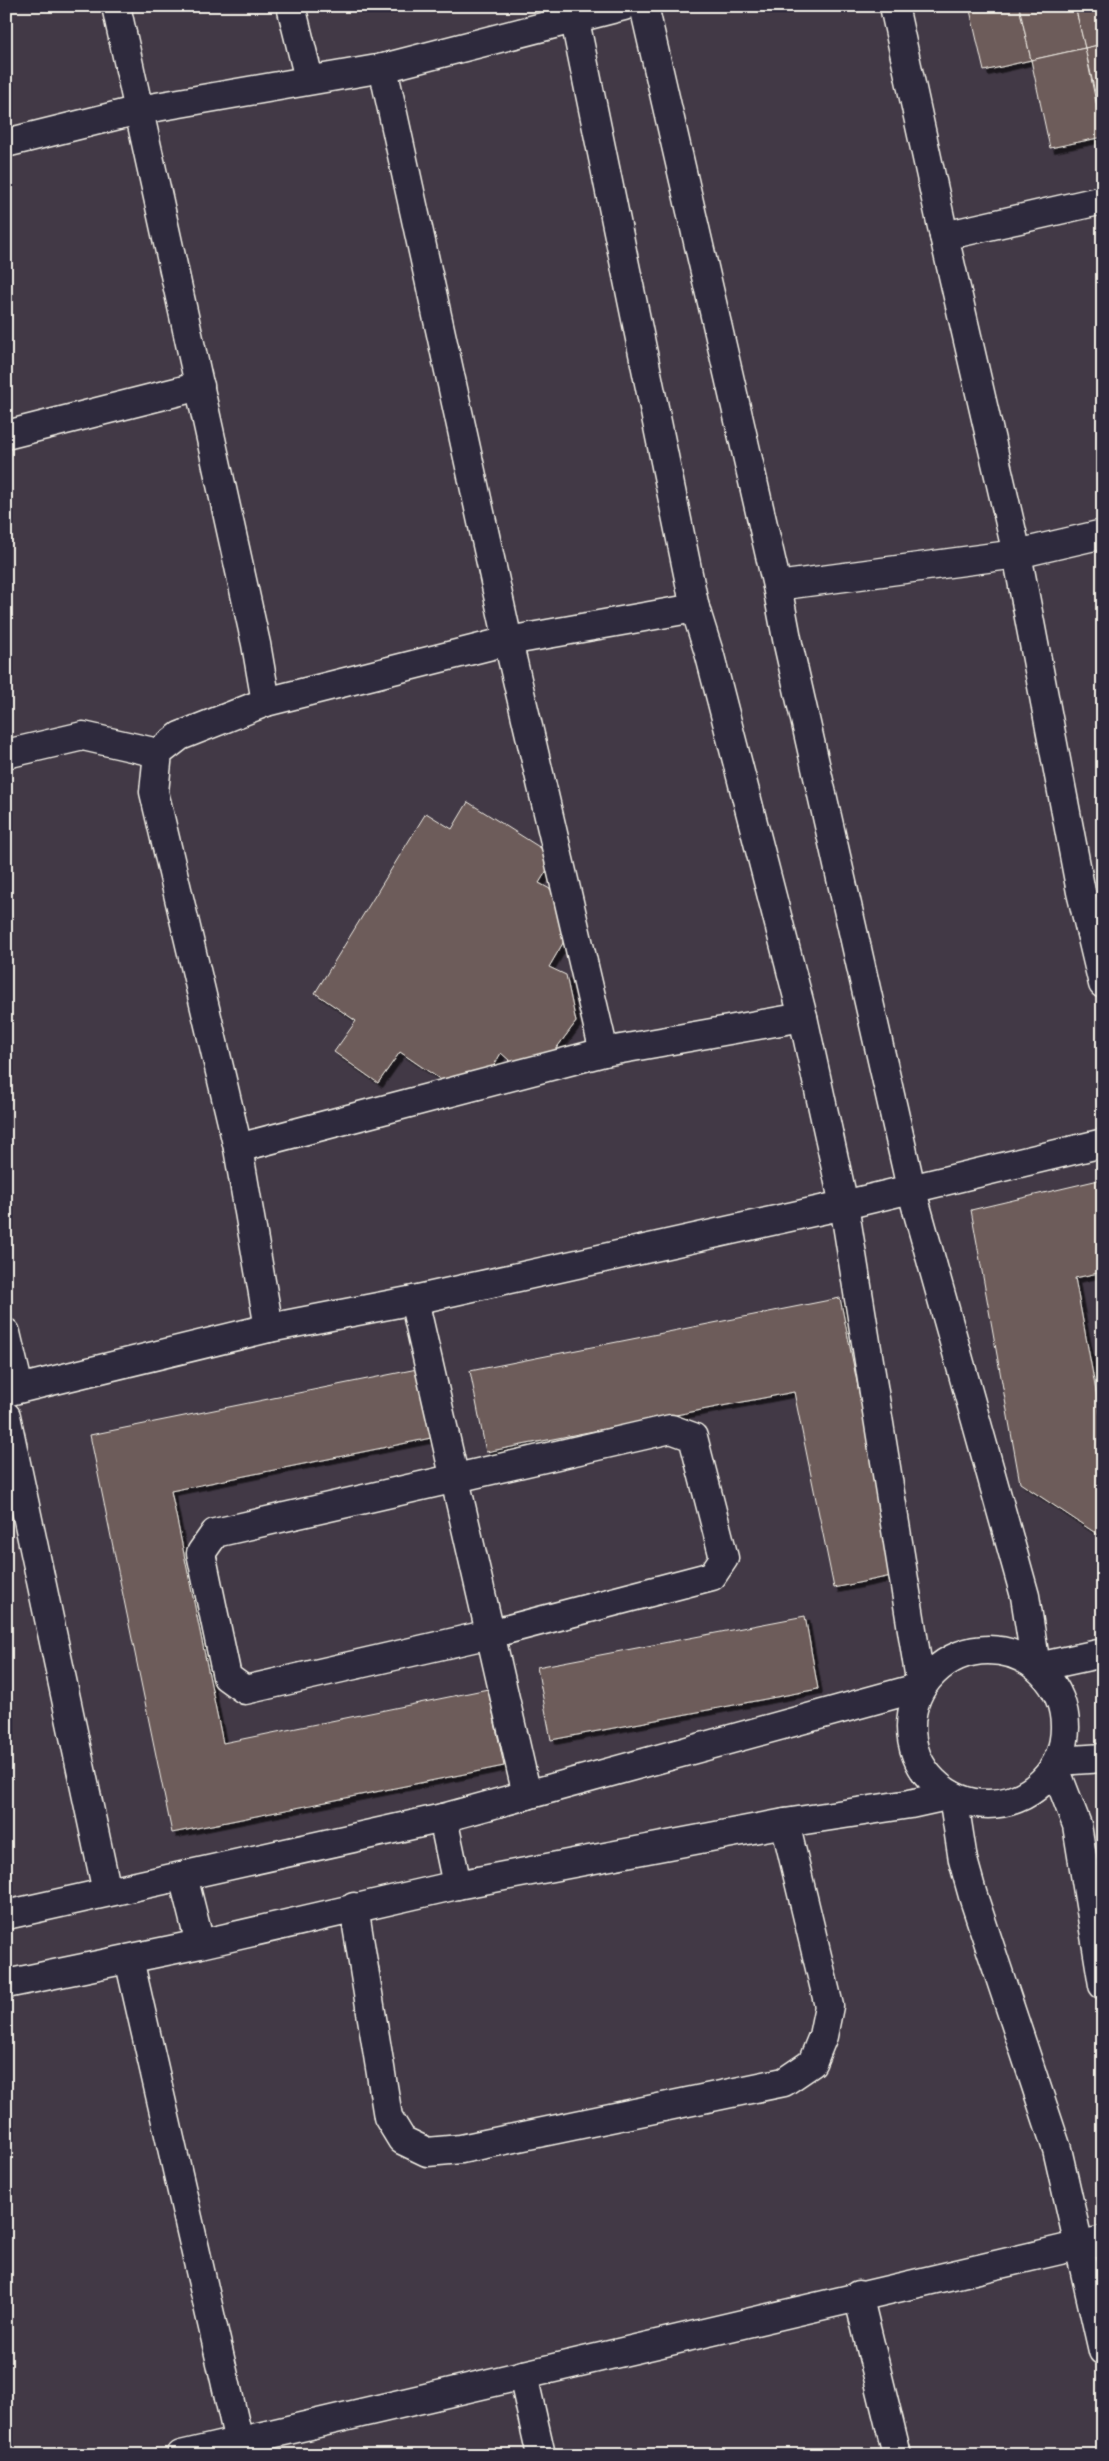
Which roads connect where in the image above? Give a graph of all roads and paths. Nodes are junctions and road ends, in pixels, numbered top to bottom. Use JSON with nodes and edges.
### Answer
{"nodes":[{"id":1,"x":116,"y":6,"type":"edge"},
{"id":2,"x":291,"y":6,"type":"edge"},
{"id":3,"x":624,"y":6,"type":"edge"},
{"id":4,"x":644,"y":6,"type":"edge"},
{"id":5,"x":894,"y":6,"type":"edge"},
{"id":6,"x":574,"y":13,"type":"edge"},
{"id":7,"x":383,"y":68,"type":"junction"},
{"id":8,"x":309,"y":79,"type":"junction"},
{"id":9,"x":139,"y":110,"type":"junction"},
{"id":10,"x":6,"y":143,"type":"edge"},
{"id":11,"x":1103,"y":200,"type":"edge"},
{"id":12,"x":944,"y":236,"type":"junction"},
{"id":13,"x":200,"y":386,"type":"junction"},
{"id":14,"x":6,"y":435,"type":"edge"},
{"id":15,"x":1103,"y":534,"type":"edge"},
{"id":16,"x":1018,"y":554,"type":"junction"},
{"id":17,"x":777,"y":586,"type":"junction"},
{"id":18,"x":695,"y":608,"type":"junction"},
{"id":19,"x":508,"y":641,"type":"junction"},
{"id":20,"x":266,"y":702,"type":"junction"},
{"id":21,"x":158,"y":753,"type":"junction"},
{"id":22,"x":6,"y":754,"type":"edge"},
{"id":23,"x":1092,"y":889,"type":"edge"},
{"id":24,"x":1103,"y":984,"type":"edge"},
{"id":25,"x":803,"y":1017,"type":"junction"},
{"id":26,"x":604,"y":1052,"type":"junction"},
{"id":27,"x":1103,"y":1143,"type":"edge"},
{"id":28,"x":238,"y":1148,"type":"junction"},
{"id":29,"x":911,"y":1188,"type":"junction"},
{"id":30,"x":844,"y":1205,"type":"junction"},
{"id":31,"x":414,"y":1300,"type":"junction"},
{"id":32,"x":269,"y":1328,"type":"junction"},
{"id":33,"x":6,"y":1333,"type":"edge"},
{"id":34,"x":13,"y":1390,"type":"edge"},
{"id":35,"x":6,"y":1416,"type":"edge"},
{"id":36,"x":454,"y":1479,"type":"junction"},
{"id":37,"x":490,"y":1634,"type":"junction"},
{"id":38,"x":1103,"y":1653,"type":"edge"},
{"id":39,"x":1037,"y":1666,"type":"junction"},
{"id":40,"x":921,"y":1687,"type":"junction"},
{"id":41,"x":1103,"y":1758,"type":"edge"},
{"id":42,"x":1056,"y":1765,"type":"junction"},
{"id":43,"x":527,"y":1795,"type":"junction"},
{"id":44,"x":952,"y":1796,"type":"junction"},
{"id":45,"x":443,"y":1818,"type":"junction"},
{"id":46,"x":785,"y":1823,"type":"junction"},
{"id":47,"x":183,"y":1876,"type":"junction"},
{"id":48,"x":458,"y":1885,"type":"junction"},
{"id":49,"x":107,"y":1892,"type":"junction"},
{"id":50,"x":354,"y":1908,"type":"junction"},
{"id":51,"x":6,"y":1915,"type":"edge"},
{"id":52,"x":200,"y":1944,"type":"junction"},
{"id":53,"x":129,"y":1959,"type":"junction"},
{"id":54,"x":6,"y":1984,"type":"edge"},
{"id":55,"x":1103,"y":1985,"type":"edge"},
{"id":56,"x":1091,"y":2242,"type":"edge"},
{"id":57,"x":858,"y":2295,"type":"junction"},
{"id":58,"x":1103,"y":2352,"type":"edge"},
{"id":59,"x":523,"y":2375,"type":"junction"},
{"id":60,"x":240,"y":2448,"type":"edge"},
{"id":61,"x":181,"y":2455,"type":"edge"},
{"id":62,"x":541,"y":2455,"type":"edge"},
{"id":63,"x":897,"y":2455,"type":"edge"}],
"edges":[{"from":1,"to":9,"type":"street"},
{"from":2,"to":8,"type":"street"},
{"from":3,"to":6,"type":"street"},
{"from":4,"to":17,"type":"street"},
{"from":5,"to":12,"type":"street"},
{"from":6,"to":7,"type":"street"},
{"from":6,"to":18,"type":"street"},
{"from":7,"to":8,"type":"street"},
{"from":7,"to":19,"type":"street"},
{"from":8,"to":9,"type":"street"},
{"from":9,"to":10,"type":"street"},
{"from":9,"to":13,"type":"street"},
{"from":11,"to":12,"type":"street"},
{"from":12,"to":16,"type":"street"},
{"from":13,"to":14,"type":"street"},
{"from":13,"to":20,"type":"street"},
{"from":15,"to":16,"type":"street"},
{"from":16,"to":17,"type":"street"},
{"from":16,"to":23,"type":"street"},
{"from":17,"to":29,"type":"street"},
{"from":18,"to":19,"type":"street"},
{"from":18,"to":25,"type":"street"},
{"from":19,"to":20,"type":"street"},
{"from":19,"to":26,"type":"street"},
{"from":20,"to":21,"type":"street"},
{"from":21,"to":22,"type":"street"},
{"from":21,"to":28,"type":"street"},
{"from":23,"to":24,"type":"street"},
{"from":25,"to":26,"type":"street"},
{"from":25,"to":30,"type":"street"},
{"from":26,"to":28,"type":"street"},
{"from":27,"to":29,"type":"street"},
{"from":28,"to":32,"type":"street"},
{"from":29,"to":30,"type":"street"},
{"from":29,"to":39,"type":"street"},
{"from":30,"to":31,"type":"street"},
{"from":30,"to":40,"type":"street"},
{"from":31,"to":32,"type":"street"},
{"from":31,"to":36,"type":"street"},
{"from":32,"to":34,"type":"street"},
{"from":33,"to":34,"type":"street"},
{"from":35,"to":49,"type":"street"},
{"from":36,"to":37,"type":"street"},
{"from":36,"to":37,"type":"street"},
{"from":36,"to":37,"type":"street"},
{"from":37,"to":43,"type":"street"},
{"from":38,"to":39,"type":"street"},
{"from":39,"to":40,"type":"street"},
{"from":39,"to":42,"type":"street"},
{"from":40,"to":43,"type":"street"},
{"from":40,"to":44,"type":"street"},
{"from":41,"to":42,"type":"street"},
{"from":42,"to":44,"type":"street"},
{"from":42,"to":55,"type":"street"},
{"from":43,"to":45,"type":"street"},
{"from":44,"to":46,"type":"street"},
{"from":44,"to":56,"type":"street"},
{"from":45,"to":47,"type":"street"},
{"from":45,"to":48,"type":"street"},
{"from":46,"to":48,"type":"street"},
{"from":46,"to":50,"type":"street"},
{"from":47,"to":49,"type":"street"},
{"from":47,"to":52,"type":"street"},
{"from":48,"to":50,"type":"street"},
{"from":49,"to":51,"type":"street"},
{"from":50,"to":52,"type":"street"},
{"from":52,"to":53,"type":"street"},
{"from":53,"to":54,"type":"street"},
{"from":53,"to":60,"type":"street"},
{"from":56,"to":57,"type":"street"},
{"from":56,"to":58,"type":"street"},
{"from":57,"to":59,"type":"street"},
{"from":57,"to":63,"type":"street"},
{"from":59,"to":60,"type":"street"},
{"from":59,"to":62,"type":"street"},
{"from":60,"to":61,"type":"street"}]}
